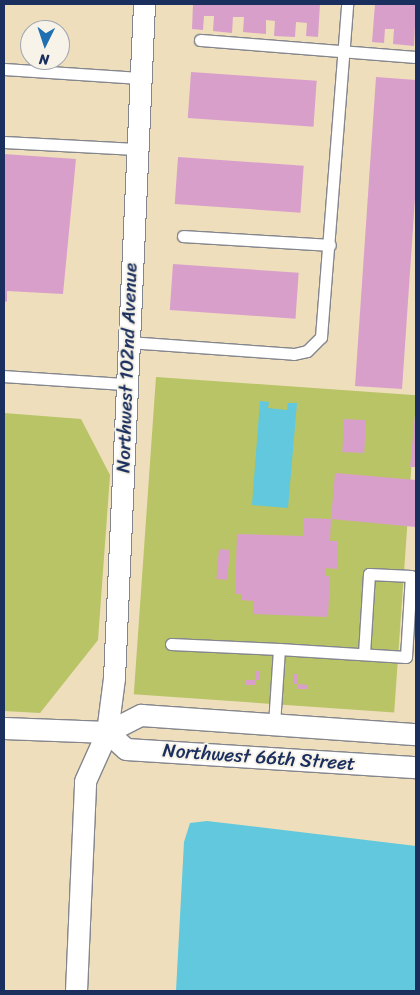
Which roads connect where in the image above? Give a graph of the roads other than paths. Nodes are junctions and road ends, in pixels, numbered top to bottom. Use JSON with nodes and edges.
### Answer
{"nodes":[{"id":1,"x":144,"y":4,"type":"edge"},
{"id":2,"x":347,"y":4,"type":"edge"},
{"id":3,"x":200,"y":40,"type":"dead end"},
{"id":4,"x":343,"y":48,"type":"junction"},
{"id":5,"x":416,"y":57,"type":"edge"},
{"id":6,"x":4,"y":69,"type":"edge"},
{"id":7,"x":140,"y":78,"type":"junction"},
{"id":8,"x":4,"y":142,"type":"edge"},
{"id":9,"x":136,"y":150,"type":"junction"},
{"id":10,"x":183,"y":236,"type":"dead end"},
{"id":11,"x":330,"y":244,"type":"junction"},
{"id":12,"x":128,"y":342,"type":"junction"},
{"id":13,"x":4,"y":376,"type":"edge"},
{"id":14,"x":126,"y":384,"type":"junction"},
{"id":15,"x":170,"y":644,"type":"dead end"},
{"id":16,"x":279,"y":649,"type":"junction"},
{"id":17,"x":364,"y":654,"type":"junction"},
{"id":18,"x":274,"y":724,"type":"junction"},
{"id":19,"x":4,"y":728,"type":"edge"},
{"id":20,"x":107,"y":732,"type":"junction"},
{"id":21,"x":416,"y":734,"type":"edge"},
{"id":22,"x":416,"y":767,"type":"edge"},
{"id":23,"x":76,"y":991,"type":"edge"}],
"edges":[{"from":1,"to":7,"type":"street","name":"Northwest 102nd Avenue"},
{"from":2,"to":4,"type":"lane"},
{"from":3,"to":4,"type":"lane"},
{"from":4,"to":5,"type":"lane"},
{"from":4,"to":11,"type":"lane"},
{"from":6,"to":7,"type":"lane"},
{"from":7,"to":9,"type":"street","name":"Northwest 102nd Avenue"},
{"from":8,"to":9,"type":"lane"},
{"from":9,"to":12,"type":"street","name":"Northwest 102nd Avenue"},
{"from":10,"to":11,"type":"lane"},
{"from":11,"to":12,"type":"lane"},
{"from":12,"to":14,"type":"street","name":"Northwest 102nd Avenue"},
{"from":13,"to":14,"type":"lane"},
{"from":14,"to":20,"type":"street","name":"Northwest 102nd Avenue"},
{"from":15,"to":16,"type":"lane"},
{"from":16,"to":17,"type":"lane"},
{"from":16,"to":18,"type":"lane"},
{"from":17,"to":17,"type":"lane"},
{"from":18,"to":20,"type":"street","name":"Northwest 66th Street"},
{"from":18,"to":21,"type":"street","name":"Northwest 66th Street"},
{"from":19,"to":20,"type":"street","name":"Northwest 66th Street"},
{"from":20,"to":22,"type":"street","name":"Northwest 66th Street"},
{"from":20,"to":23,"type":"street","name":"Northwest 102nd Avenue"}]}
